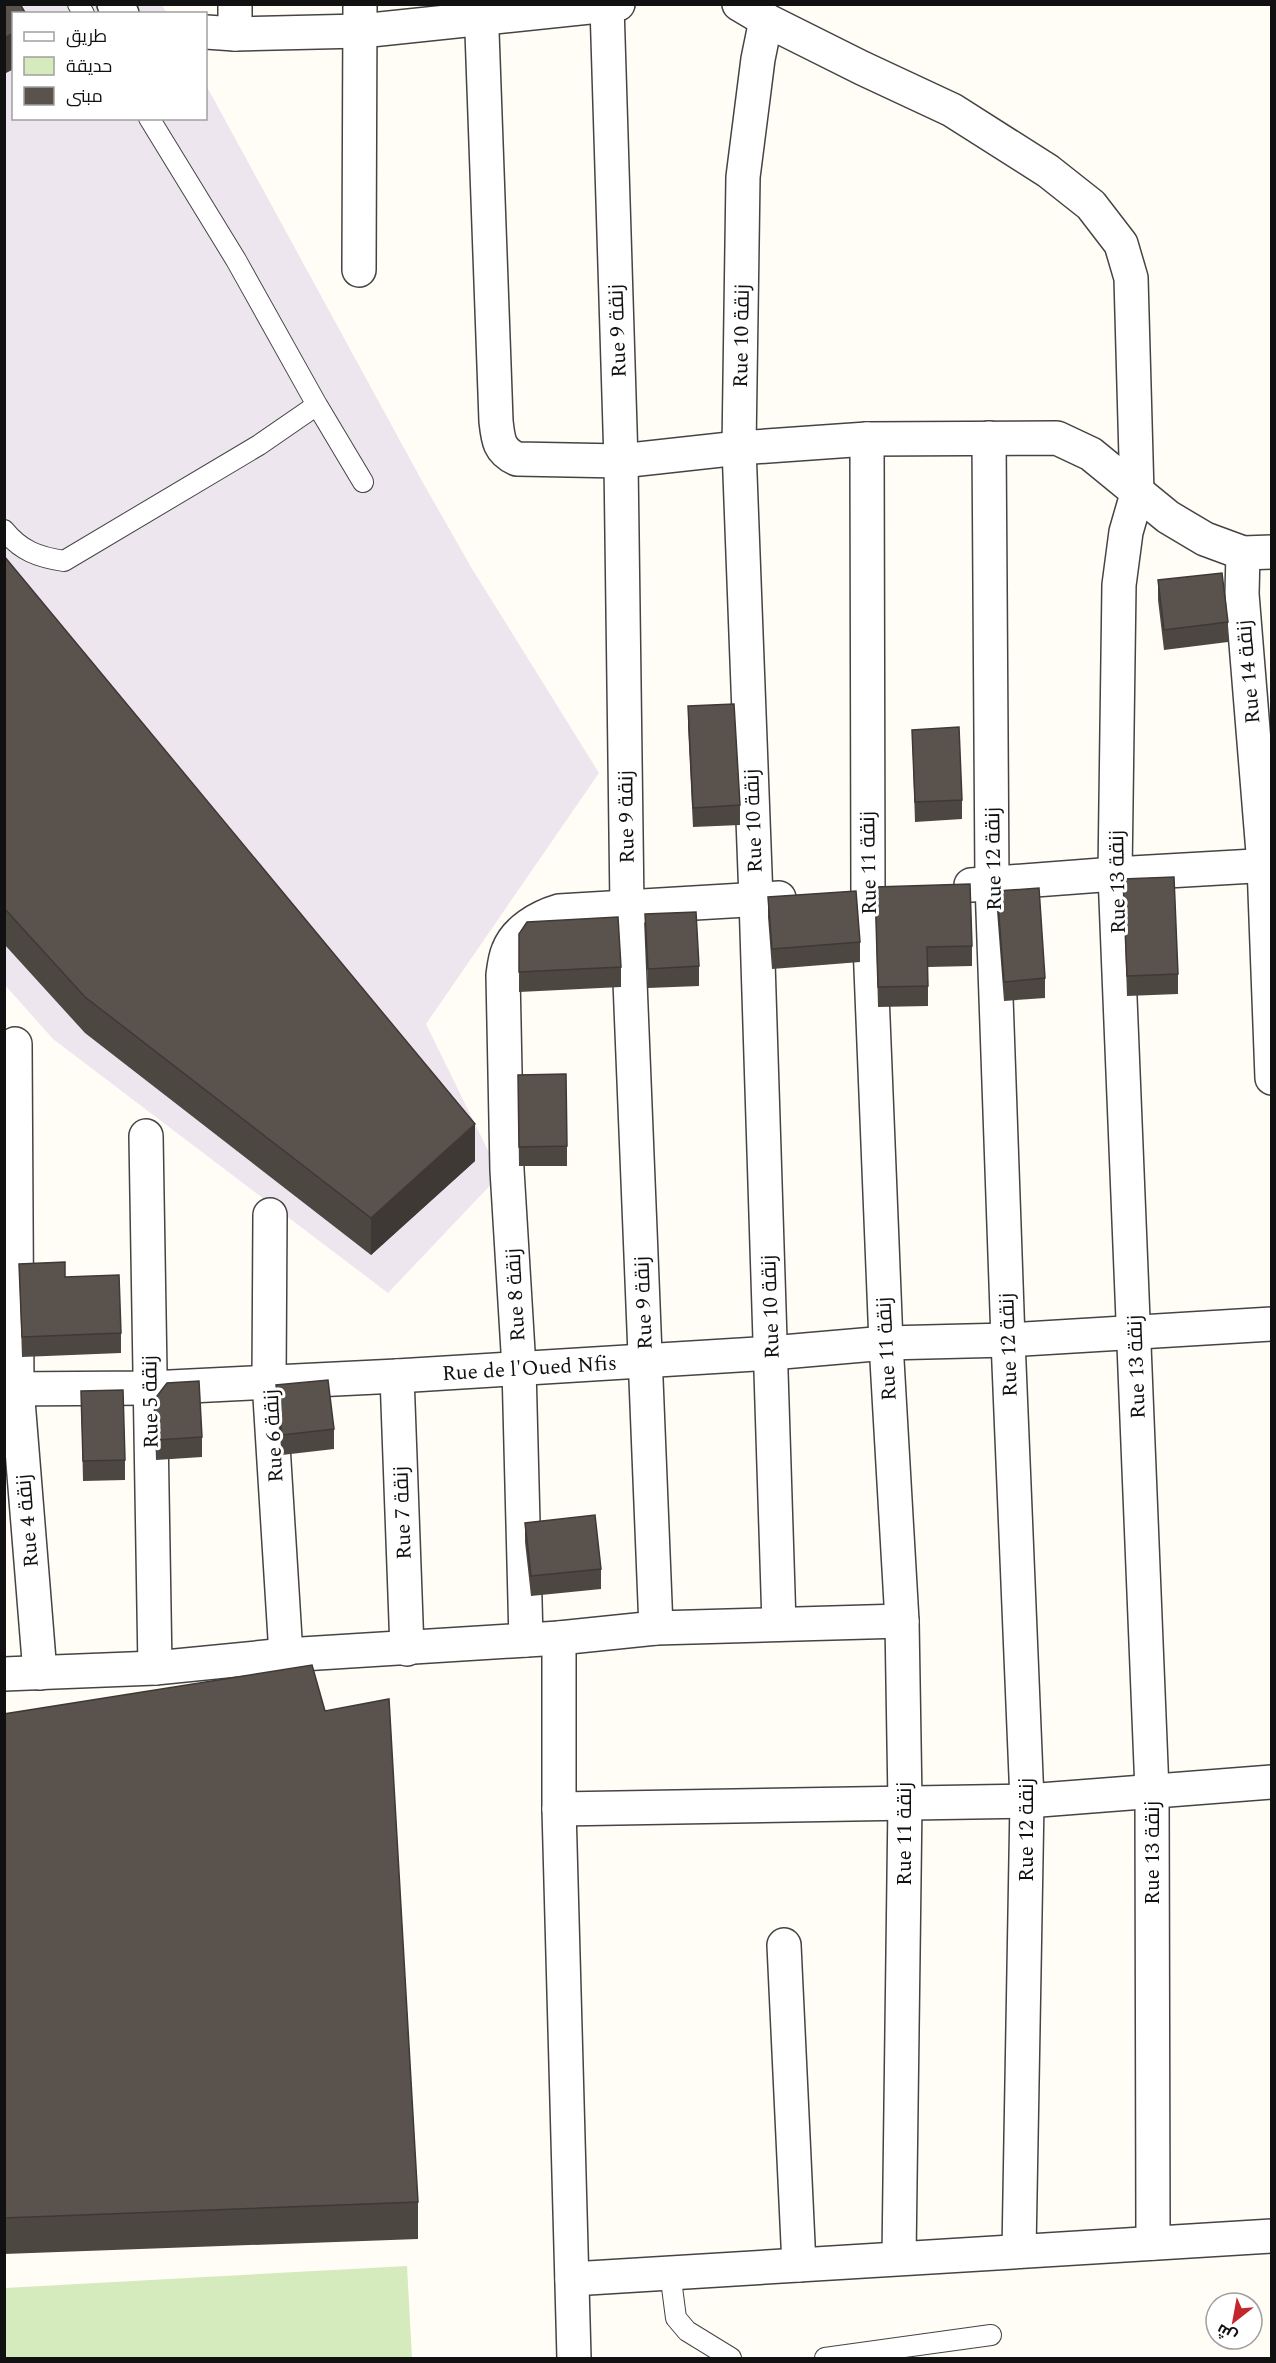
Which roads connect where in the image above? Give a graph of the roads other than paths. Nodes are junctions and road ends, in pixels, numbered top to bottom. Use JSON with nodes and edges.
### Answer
{"nodes":[{"id":1,"x":78,"y":4,"type":"edge"},
{"id":2,"x":612,"y":5,"type":"edge"},
{"id":3,"x":110,"y":8,"type":"edge"},
{"id":4,"x":482,"y":12,"type":"edge"},
{"id":5,"x":753,"y":12,"type":"edge"},
{"id":6,"x":361,"y":18,"type":"edge"},
{"id":7,"x":225,"y":24,"type":"edge"},
{"id":8,"x":150,"y":120,"type":"edge"},
{"id":9,"x":359,"y":270,"type":"dead end"},
{"id":10,"x":317,"y":405,"type":"junction"},
{"id":11,"x":989,"y":438,"type":"junction"},
{"id":12,"x":867,"y":439,"type":"junction"},
{"id":13,"x":739,"y":448,"type":"junction"},
{"id":14,"x":621,"y":461,"type":"junction"},
{"id":15,"x":363,"y":482,"type":"dead end"},
{"id":16,"x":1137,"y":494,"type":"junction"},
{"id":17,"x":4,"y":530,"type":"edge"},
{"id":18,"x":1257,"y":552,"type":"edge"},
{"id":19,"x":1268,"y":865,"type":"edge"},
{"id":20,"x":1115,"y":874,"type":"junction"},
{"id":21,"x":992,"y":883,"type":"junction"},
{"id":22,"x":947,"y":887,"type":"edge"},
{"id":23,"x":902,"y":891,"type":"edge"},
{"id":24,"x":868,"y":894,"type":"junction"},
{"id":25,"x":756,"y":899,"type":"junction"},
{"id":26,"x":627,"y":907,"type":"junction"},
{"id":27,"x":15,"y":1044,"type":"dead end"},
{"id":28,"x":1272,"y":1078,"type":"edge"},
{"id":29,"x":146,"y":1136,"type":"dead end"},
{"id":30,"x":270,"y":1215,"type":"dead end"},
{"id":31,"x":1272,"y":1324,"type":"edge"},
{"id":32,"x":1134,"y":1332,"type":"junction"},
{"id":33,"x":1008,"y":1340,"type":"junction"},
{"id":34,"x":885,"y":1343,"type":"junction"},
{"id":35,"x":771,"y":1353,"type":"junction"},
{"id":36,"x":646,"y":1360,"type":"junction"},
{"id":37,"x":519,"y":1368,"type":"junction"},
{"id":38,"x":397,"y":1376,"type":"junction"},
{"id":39,"x":269,"y":1382,"type":"junction"},
{"id":40,"x":11,"y":1388,"type":"edge"},
{"id":41,"x":150,"y":1388,"type":"junction"},
{"id":42,"x":902,"y":1621,"type":"junction"},
{"id":43,"x":779,"y":1624,"type":"junction"},
{"id":44,"x":656,"y":1628,"type":"junction"},
{"id":45,"x":559,"y":1638,"type":"junction"},
{"id":46,"x":526,"y":1640,"type":"junction"},
{"id":47,"x":407,"y":1649,"type":"junction"},
{"id":48,"x":286,"y":1655,"type":"junction"},
{"id":49,"x":155,"y":1668,"type":"junction"},
{"id":50,"x":40,"y":1672,"type":"junction"},
{"id":51,"x":4,"y":1674,"type":"edge"},
{"id":52,"x":1272,"y":1782,"type":"edge"},
{"id":53,"x":1152,"y":1791,"type":"junction"},
{"id":54,"x":1028,"y":1801,"type":"junction"},
{"id":55,"x":905,"y":1802,"type":"junction"},
{"id":56,"x":560,"y":1809,"type":"junction"},
{"id":57,"x":784,"y":1945,"type":"dead end"},
{"id":58,"x":1272,"y":2236,"type":"edge"},
{"id":59,"x":1153,"y":2243,"type":"junction"},
{"id":60,"x":1019,"y":2251,"type":"junction"},
{"id":61,"x":899,"y":2258,"type":"junction"},
{"id":62,"x":799,"y":2265,"type":"junction"},
{"id":63,"x":670,"y":2272,"type":"junction"},
{"id":64,"x":572,"y":2278,"type":"junction"},
{"id":65,"x":992,"y":2335,"type":"dead end"},
{"id":66,"x":574,"y":2358,"type":"edge"},
{"id":67,"x":731,"y":2358,"type":"edge"},
{"id":68,"x":825,"y":2358,"type":"edge"}],
"edges":[{"from":1,"to":3,"type":"lane"},
{"from":2,"to":4,"type":"street"},
{"from":2,"to":14,"type":"street","name":"Rue 9 زنقة"},
{"from":4,"to":6,"type":"street"},
{"from":4,"to":14,"type":"street"},
{"from":5,"to":13,"type":"street","name":"Rue 10 زنقة"},
{"from":5,"to":16,"type":"street","name":"Rue 13 زنقة"},
{"from":6,"to":7,"type":"street"},
{"from":6,"to":9,"type":"street"},
{"from":8,"to":10,"type":"lane"},
{"from":10,"to":15,"type":"lane"},
{"from":10,"to":17,"type":"lane"},
{"from":11,"to":12,"type":"street"},
{"from":11,"to":16,"type":"street"},
{"from":11,"to":21,"type":"street","name":"Rue 12 زنقة"},
{"from":12,"to":13,"type":"street"},
{"from":12,"to":24,"type":"street","name":"Rue 11 زنقة"},
{"from":13,"to":14,"type":"street"},
{"from":13,"to":25,"type":"street","name":"Rue 10 زنقة"},
{"from":14,"to":26,"type":"street","name":"Rue 9 زنقة"},
{"from":16,"to":18,"type":"street"},
{"from":16,"to":20,"type":"street","name":"Rue 13 زنقة"},
{"from":18,"to":19,"type":"street","name":"Rue 14 زنقة"},
{"from":19,"to":20,"type":"street"},
{"from":19,"to":28,"type":"street","name":"Rue 14 زنقة"},
{"from":20,"to":21,"type":"street"},
{"from":20,"to":32,"type":"street","name":"Rue 13 زنقة"},
{"from":21,"to":22,"type":"street"},
{"from":21,"to":33,"type":"street","name":"Rue 12 زنقة"},
{"from":23,"to":24,"type":"street"},
{"from":24,"to":25,"type":"street"},
{"from":24,"to":34,"type":"street","name":"Rue 11 زنقة"},
{"from":25,"to":26,"type":"street"},
{"from":25,"to":35,"type":"street","name":"Rue 10 زنقة"},
{"from":26,"to":36,"type":"street","name":"Rue 9 زنقة"},
{"from":26,"to":37,"type":"street","name":"Rue 8 زنقة"},
{"from":27,"to":40,"type":"street","name":"Rue 4 زنقة"},
{"from":29,"to":41,"type":"street","name":"Rue 5 زنقة"},
{"from":30,"to":39,"type":"street","name":"Rue 6 زنقة"},
{"from":31,"to":32,"type":"street","name":"Rue de l'Oued Nfis"},
{"from":32,"to":33,"type":"street","name":"Rue de l'Oued Nfis"},
{"from":32,"to":53,"type":"street","name":"Rue 13 زنقة"},
{"from":33,"to":34,"type":"street","name":"Rue de l'Oued Nfis"},
{"from":33,"to":54,"type":"street","name":"Rue 12 زنقة"},
{"from":34,"to":35,"type":"street","name":"Rue de l'Oued Nfis"},
{"from":34,"to":42,"type":"street","name":"Rue 11 زنقة"},
{"from":35,"to":36,"type":"street","name":"Rue de l'Oued Nfis"},
{"from":35,"to":43,"type":"street","name":"Rue 10 زنقة"},
{"from":36,"to":37,"type":"street","name":"Rue de l'Oued Nfis"},
{"from":36,"to":44,"type":"street","name":"Rue 9 زنقة"},
{"from":37,"to":38,"type":"street","name":"Rue de l'Oued Nfis"},
{"from":37,"to":46,"type":"street","name":"Rue 8 زنقة"},
{"from":38,"to":39,"type":"street","name":"Rue de l'Oued Nfis"},
{"from":38,"to":47,"type":"street","name":"Rue 7 زنقة"},
{"from":39,"to":41,"type":"street","name":"Rue de l'Oued Nfis"},
{"from":39,"to":48,"type":"street","name":"Rue 6 زنقة"},
{"from":40,"to":41,"type":"street","name":"Rue de l'Oued Nfis"},
{"from":40,"to":50,"type":"street","name":"Rue 4 زنقة"},
{"from":41,"to":49,"type":"street","name":"Rue 5 زنقة"},
{"from":42,"to":43,"type":"street"},
{"from":42,"to":55,"type":"street","name":"Rue 11 زنقة"},
{"from":43,"to":44,"type":"street"},
{"from":44,"to":45,"type":"street"},
{"from":45,"to":46,"type":"street"},
{"from":45,"to":56,"type":"street"},
{"from":46,"to":47,"type":"street"},
{"from":47,"to":48,"type":"street"},
{"from":48,"to":49,"type":"street"},
{"from":49,"to":50,"type":"street"},
{"from":50,"to":51,"type":"street"},
{"from":52,"to":53,"type":"street"},
{"from":53,"to":54,"type":"street"},
{"from":53,"to":59,"type":"street","name":"Rue 13 زنقة"},
{"from":54,"to":55,"type":"street"},
{"from":54,"to":60,"type":"street","name":"Rue 12 زنقة"},
{"from":55,"to":56,"type":"street"},
{"from":55,"to":61,"type":"street","name":"Rue 11 زنقة"},
{"from":56,"to":64,"type":"street"},
{"from":57,"to":62,"type":"street"},
{"from":58,"to":59,"type":"street"},
{"from":59,"to":60,"type":"street"},
{"from":60,"to":61,"type":"street"},
{"from":61,"to":62,"type":"street"},
{"from":62,"to":63,"type":"street"},
{"from":63,"to":64,"type":"street"},
{"from":63,"to":67,"type":"lane"},
{"from":64,"to":66,"type":"street"},
{"from":65,"to":68,"type":"lane"}]}
